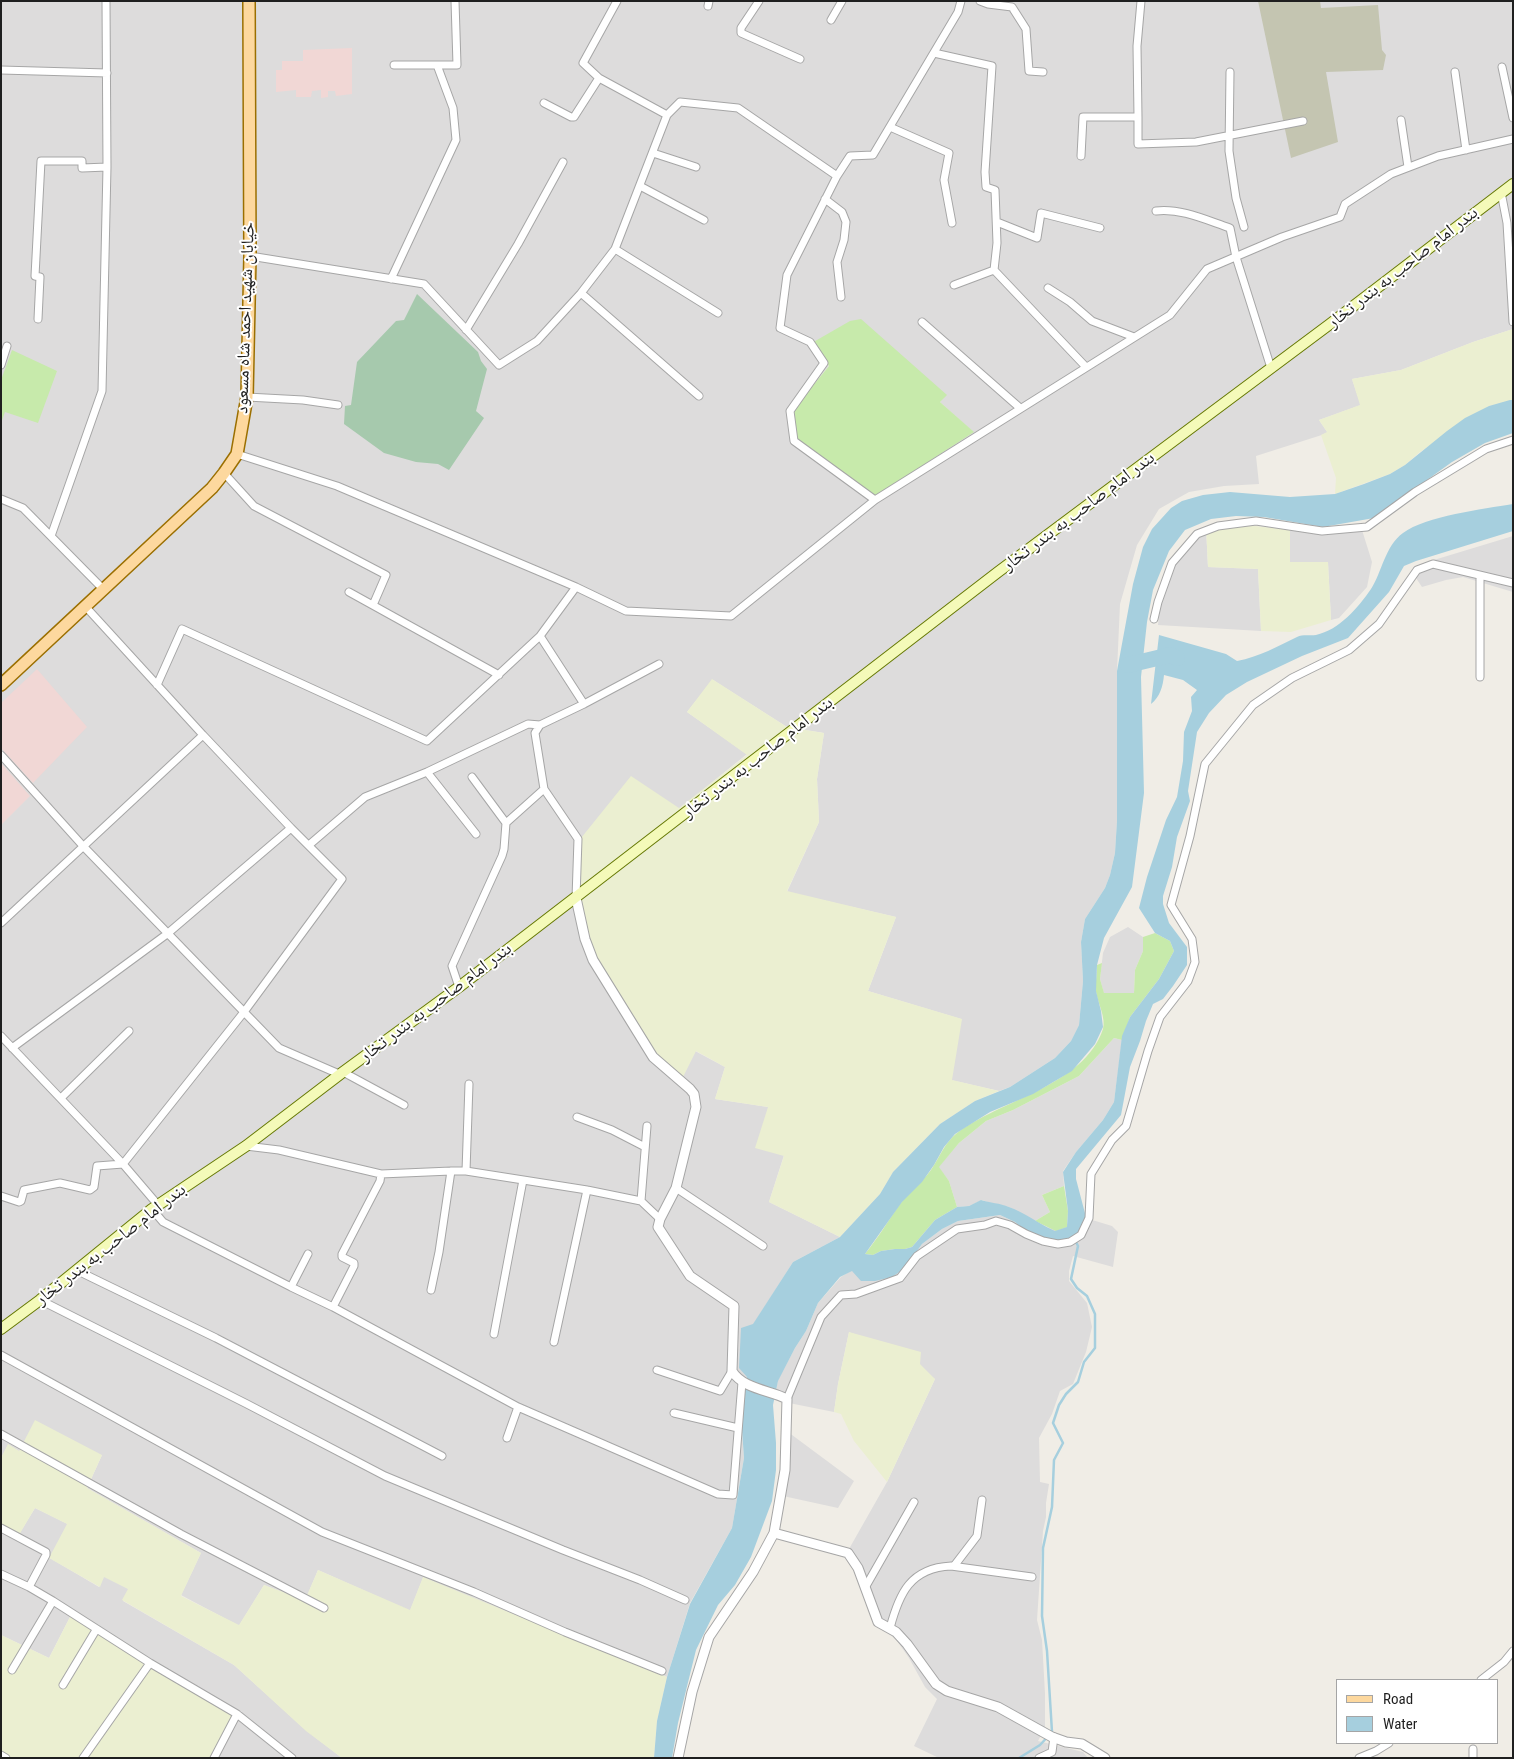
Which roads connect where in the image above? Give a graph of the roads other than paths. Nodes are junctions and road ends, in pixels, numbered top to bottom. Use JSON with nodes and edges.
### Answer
{"nodes":[{"id":1,"x":106,"y":1,"type":"edge"},
{"id":2,"x":249,"y":1,"type":"edge"},
{"id":3,"x":455,"y":1,"type":"edge"},
{"id":4,"x":617,"y":1,"type":"edge"},
{"id":5,"x":759,"y":1,"type":"edge"},
{"id":6,"x":842,"y":1,"type":"edge"},
{"id":7,"x":961,"y":1,"type":"edge"},
{"id":8,"x":980,"y":1,"type":"edge"},
{"id":9,"x":1141,"y":1,"type":"edge"},
{"id":10,"x":831,"y":20,"type":"dead end"},
{"id":11,"x":934,"y":53,"type":"junction"},
{"id":12,"x":800,"y":59,"type":"dead end"},
{"id":13,"x":437,"y":65,"type":"junction"},
{"id":14,"x":394,"y":66,"type":"dead end"},
{"id":15,"x":1502,"y":67,"type":"dead end"},
{"id":16,"x":1,"y":70,"type":"edge"},
{"id":17,"x":1042,"y":72,"type":"dead end"},
{"id":18,"x":1230,"y":72,"type":"dead end"},
{"id":19,"x":1454,"y":72,"type":"dead end"},
{"id":20,"x":107,"y":73,"type":"junction"},
{"id":21,"x":599,"y":78,"type":"junction"},
{"id":22,"x":544,"y":103,"type":"dead end"},
{"id":23,"x":667,"y":115,"type":"junction"},
{"id":24,"x":1138,"y":117,"type":"junction"},
{"id":25,"x":1513,"y":118,"type":"edge"},
{"id":26,"x":1401,"y":120,"type":"dead end"},
{"id":27,"x":1303,"y":121,"type":"dead end"},
{"id":28,"x":890,"y":127,"type":"junction"},
{"id":29,"x":1228,"y":135,"type":"junction"},
{"id":30,"x":1513,"y":139,"type":"edge"},
{"id":31,"x":1466,"y":150,"type":"junction"},
{"id":32,"x":652,"y":152,"type":"junction"},
{"id":33,"x":1081,"y":156,"type":"dead end"},
{"id":34,"x":562,"y":162,"type":"dead end"},
{"id":35,"x":107,"y":167,"type":"junction"},
{"id":36,"x":696,"y":167,"type":"dead end"},
{"id":37,"x":1408,"y":167,"type":"junction"},
{"id":38,"x":837,"y":176,"type":"junction"},
{"id":39,"x":1513,"y":184,"type":"edge"},
{"id":40,"x":640,"y":186,"type":"junction"},
{"id":41,"x":1501,"y":192,"type":"junction"},
{"id":42,"x":825,"y":199,"type":"junction"},
{"id":43,"x":1156,"y":211,"type":"dead end"},
{"id":44,"x":704,"y":220,"type":"dead end"},
{"id":45,"x":997,"y":222,"type":"junction"},
{"id":46,"x":952,"y":223,"type":"dead end"},
{"id":47,"x":1244,"y":227,"type":"dead end"},
{"id":48,"x":1100,"y":228,"type":"dead end"},
{"id":49,"x":615,"y":249,"type":"junction"},
{"id":50,"x":250,"y":256,"type":"junction"},
{"id":51,"x":1236,"y":257,"type":"junction"},
{"id":52,"x":994,"y":270,"type":"junction"},
{"id":53,"x":391,"y":279,"type":"junction"},
{"id":54,"x":954,"y":285,"type":"dead end"},
{"id":55,"x":1048,"y":288,"type":"dead end"},
{"id":56,"x":581,"y":293,"type":"junction"},
{"id":57,"x":841,"y":297,"type":"dead end"},
{"id":58,"x":1512,"y":311,"type":"edge"},
{"id":59,"x":718,"y":313,"type":"dead end"},
{"id":60,"x":38,"y":319,"type":"dead end"},
{"id":61,"x":922,"y":322,"type":"dead end"},
{"id":62,"x":1513,"y":322,"type":"edge"},
{"id":63,"x":466,"y":330,"type":"junction"},
{"id":64,"x":1134,"y":337,"type":"junction"},
{"id":65,"x":7,"y":346,"type":"dead end"},
{"id":66,"x":1,"y":365,"type":"edge"},
{"id":67,"x":1086,"y":367,"type":"junction"},
{"id":68,"x":1271,"y":368,"type":"junction"},
{"id":69,"x":699,"y":396,"type":"dead end"},
{"id":70,"x":247,"y":397,"type":"junction"},
{"id":71,"x":338,"y":405,"type":"dead end"},
{"id":72,"x":1020,"y":408,"type":"junction"},
{"id":73,"x":1513,"y":440,"type":"edge"},
{"id":74,"x":237,"y":454,"type":"junction"},
{"id":75,"x":224,"y":473,"type":"junction"},
{"id":76,"x":1,"y":499,"type":"edge"},
{"id":77,"x":875,"y":500,"type":"junction"},
{"id":78,"x":51,"y":536,"type":"junction"},
{"id":79,"x":1480,"y":575,"type":"junction"},
{"id":80,"x":1513,"y":583,"type":"edge"},
{"id":81,"x":576,"y":587,"type":"junction"},
{"id":82,"x":103,"y":589,"type":"junction"},
{"id":83,"x":349,"y":592,"type":"dead end"},
{"id":84,"x":373,"y":605,"type":"junction"},
{"id":85,"x":85,"y":606,"type":"junction"},
{"id":86,"x":1154,"y":619,"type":"dead end"},
{"id":87,"x":540,"y":636,"type":"junction"},
{"id":88,"x":659,"y":664,"type":"dead end"},
{"id":89,"x":498,"y":675,"type":"junction"},
{"id":90,"x":1480,"y":677,"type":"dead end"},
{"id":91,"x":1,"y":685,"type":"edge"},
{"id":92,"x":158,"y":685,"type":"junction"},
{"id":93,"x":584,"y":704,"type":"junction"},
{"id":94,"x":540,"y":725,"type":"junction"},
{"id":95,"x":203,"y":734,"type":"junction"},
{"id":96,"x":1,"y":755,"type":"edge"},
{"id":97,"x":427,"y":772,"type":"junction"},
{"id":98,"x":472,"y":777,"type":"dead end"},
{"id":99,"x":544,"y":789,"type":"junction"},
{"id":100,"x":506,"y":823,"type":"junction"},
{"id":101,"x":291,"y":828,"type":"junction"},
{"id":102,"x":476,"y":834,"type":"dead end"},
{"id":103,"x":83,"y":846,"type":"junction"},
{"id":104,"x":309,"y":846,"type":"junction"},
{"id":105,"x":576,"y":898,"type":"junction"},
{"id":106,"x":1,"y":923,"type":"edge"},
{"id":107,"x":167,"y":934,"type":"junction"},
{"id":108,"x":459,"y":987,"type":"junction"},
{"id":109,"x":244,"y":1012,"type":"junction"},
{"id":110,"x":129,"y":1031,"type":"dead end"},
{"id":111,"x":1,"y":1036,"type":"edge"},
{"id":112,"x":12,"y":1048,"type":"junction"},
{"id":113,"x":341,"y":1073,"type":"junction"},
{"id":114,"x":469,"y":1084,"type":"dead end"},
{"id":115,"x":61,"y":1098,"type":"junction"},
{"id":116,"x":404,"y":1105,"type":"dead end"},
{"id":117,"x":576,"y":1117,"type":"dead end"},
{"id":118,"x":647,"y":1126,"type":"dead end"},
{"id":119,"x":246,"y":1146,"type":"junction"},
{"id":120,"x":645,"y":1147,"type":"junction"},
{"id":121,"x":123,"y":1164,"type":"junction"},
{"id":122,"x":451,"y":1171,"type":"junction"},
{"id":123,"x":466,"y":1171,"type":"junction"},
{"id":124,"x":381,"y":1174,"type":"junction"},
{"id":125,"x":522,"y":1180,"type":"junction"},
{"id":126,"x":676,"y":1188,"type":"junction"},
{"id":127,"x":586,"y":1190,"type":"junction"},
{"id":128,"x":1,"y":1196,"type":"edge"},
{"id":129,"x":641,"y":1202,"type":"junction"},
{"id":130,"x":155,"y":1207,"type":"junction"},
{"id":131,"x":660,"y":1219,"type":"junction"},
{"id":132,"x":763,"y":1246,"type":"dead end"},
{"id":133,"x":308,"y":1254,"type":"dead end"},
{"id":134,"x":76,"y":1270,"type":"junction"},
{"id":135,"x":290,"y":1287,"type":"junction"},
{"id":136,"x":431,"y":1290,"type":"dead end"},
{"id":137,"x":40,"y":1300,"type":"junction"},
{"id":138,"x":333,"y":1307,"type":"junction"},
{"id":139,"x":1,"y":1329,"type":"edge"},
{"id":140,"x":494,"y":1334,"type":"dead end"},
{"id":141,"x":554,"y":1342,"type":"dead end"},
{"id":142,"x":1,"y":1355,"type":"edge"},
{"id":143,"x":657,"y":1370,"type":"dead end"},
{"id":144,"x":732,"y":1372,"type":"junction"},
{"id":145,"x":743,"y":1382,"type":"junction"},
{"id":146,"x":784,"y":1397,"type":"junction"},
{"id":147,"x":518,"y":1407,"type":"junction"},
{"id":148,"x":674,"y":1413,"type":"dead end"},
{"id":149,"x":738,"y":1428,"type":"junction"},
{"id":150,"x":1,"y":1434,"type":"edge"},
{"id":151,"x":507,"y":1438,"type":"dead end"},
{"id":152,"x":442,"y":1456,"type":"dead end"},
{"id":153,"x":982,"y":1500,"type":"dead end"},
{"id":154,"x":914,"y":1502,"type":"dead end"},
{"id":155,"x":1,"y":1528,"type":"edge"},
{"id":156,"x":774,"y":1533,"type":"junction"},
{"id":157,"x":954,"y":1566,"type":"junction"},
{"id":158,"x":1,"y":1574,"type":"edge"},
{"id":159,"x":1032,"y":1577,"type":"dead end"},
{"id":160,"x":866,"y":1586,"type":"junction"},
{"id":161,"x":29,"y":1587,"type":"junction"},
{"id":162,"x":685,"y":1600,"type":"dead end"},
{"id":163,"x":53,"y":1601,"type":"junction"},
{"id":164,"x":324,"y":1608,"type":"dead end"},
{"id":165,"x":890,"y":1628,"type":"junction"},
{"id":166,"x":96,"y":1630,"type":"junction"},
{"id":167,"x":1513,"y":1651,"type":"edge"},
{"id":168,"x":150,"y":1663,"type":"junction"},
{"id":169,"x":12,"y":1670,"type":"dead end"},
{"id":170,"x":662,"y":1671,"type":"dead end"},
{"id":171,"x":1482,"y":1679,"type":"edge"},
{"id":172,"x":63,"y":1684,"type":"dead end"},
{"id":173,"x":237,"y":1714,"type":"junction"},
{"id":174,"x":1050,"y":1736,"type":"junction"},
{"id":175,"x":1387,"y":1744,"type":"edge"},
{"id":176,"x":1473,"y":1749,"type":"dead end"},
{"id":177,"x":1,"y":1755,"type":"edge"},
{"id":178,"x":6,"y":1758,"type":"edge"},
{"id":179,"x":83,"y":1758,"type":"edge"},
{"id":180,"x":214,"y":1758,"type":"edge"},
{"id":181,"x":292,"y":1758,"type":"edge"},
{"id":182,"x":678,"y":1758,"type":"edge"},
{"id":183,"x":1038,"y":1758,"type":"edge"},
{"id":184,"x":1105,"y":1758,"type":"edge"},
{"id":185,"x":1359,"y":1758,"type":"edge"},
{"id":186,"x":1473,"y":1758,"type":"edge"}],
"edges":[{"from":1,"to":20,"type":"street"},
{"from":2,"to":50,"type":"main road","name":"خیابان شهید احمد شاه مسعود"},
{"from":3,"to":13,"type":"street"},
{"from":4,"to":21,"type":"street"},
{"from":5,"to":12,"type":"street"},
{"from":6,"to":10,"type":"street"},
{"from":7,"to":11,"type":"street"},
{"from":8,"to":17,"type":"street"},
{"from":9,"to":24,"type":"street"},
{"from":11,"to":28,"type":"street"},
{"from":11,"to":45,"type":"street"},
{"from":13,"to":14,"type":"street"},
{"from":13,"to":53,"type":"street"},
{"from":15,"to":25,"type":"street"},
{"from":16,"to":20,"type":"street"},
{"from":18,"to":29,"type":"street"},
{"from":19,"to":31,"type":"street"},
{"from":20,"to":35,"type":"street"},
{"from":21,"to":22,"type":"street"},
{"from":21,"to":23,"type":"street"},
{"from":23,"to":32,"type":"street"},
{"from":23,"to":38,"type":"street"},
{"from":24,"to":29,"type":"street"},
{"from":24,"to":33,"type":"street"},
{"from":26,"to":37,"type":"street"},
{"from":27,"to":29,"type":"street"},
{"from":28,"to":38,"type":"street"},
{"from":28,"to":46,"type":"street"},
{"from":29,"to":47,"type":"street"},
{"from":30,"to":31,"type":"street"},
{"from":31,"to":37,"type":"street"},
{"from":32,"to":36,"type":"street"},
{"from":32,"to":40,"type":"street"},
{"from":34,"to":63,"type":"street"},
{"from":35,"to":60,"type":"street"},
{"from":35,"to":78,"type":"street"},
{"from":37,"to":51,"type":"street"},
{"from":38,"to":42,"type":"street"},
{"from":39,"to":41,"type":"main road","name":"بندر امام صاحب به بندر تخار"},
{"from":40,"to":44,"type":"street"},
{"from":40,"to":49,"type":"street"},
{"from":41,"to":58,"type":"street"},
{"from":41,"to":68,"type":"main road","name":"بندر امام صاحب به بندر تخار"},
{"from":42,"to":57,"type":"street"},
{"from":42,"to":77,"type":"street"},
{"from":43,"to":51,"type":"street"},
{"from":45,"to":48,"type":"street"},
{"from":45,"to":52,"type":"street"},
{"from":49,"to":56,"type":"street"},
{"from":49,"to":59,"type":"street"},
{"from":50,"to":53,"type":"street"},
{"from":50,"to":70,"type":"main road","name":"خیابان شهید احمد شاه مسعود"},
{"from":51,"to":64,"type":"street"},
{"from":51,"to":68,"type":"street"},
{"from":52,"to":54,"type":"street"},
{"from":52,"to":67,"type":"street"},
{"from":53,"to":63,"type":"street"},
{"from":55,"to":64,"type":"street"},
{"from":56,"to":63,"type":"street"},
{"from":56,"to":69,"type":"street"},
{"from":58,"to":62,"type":"street"},
{"from":61,"to":72,"type":"street"},
{"from":64,"to":67,"type":"street"},
{"from":65,"to":66,"type":"street"},
{"from":67,"to":72,"type":"street"},
{"from":68,"to":105,"type":"main road","name":"بندر امام صاحب به بندر تخار"},
{"from":70,"to":71,"type":"street"},
{"from":70,"to":74,"type":"main road","name":"خیابان شهید احمد شاه مسعود"},
{"from":72,"to":77,"type":"street"},
{"from":73,"to":86,"type":"street"},
{"from":74,"to":75,"type":"main road","name":"خیابان شهید احمد شاه مسعود"},
{"from":74,"to":81,"type":"street"},
{"from":75,"to":82,"type":"main road","name":"خیابان شهید احمد شاه مسعود"},
{"from":75,"to":84,"type":"street"},
{"from":76,"to":78,"type":"street"},
{"from":77,"to":81,"type":"street"},
{"from":78,"to":82,"type":"street"},
{"from":79,"to":80,"type":"street"},
{"from":79,"to":90,"type":"street"},
{"from":79,"to":146,"type":"street"},
{"from":81,"to":87,"type":"street"},
{"from":82,"to":85,"type":"main road","name":"خیابان شهید احمد شاه مسعود"},
{"from":83,"to":84,"type":"street"},
{"from":84,"to":89,"type":"street"},
{"from":85,"to":91,"type":"main road","name":"خیابان شهید احمد شاه مسعود"},
{"from":85,"to":92,"type":"street"},
{"from":87,"to":89,"type":"street"},
{"from":87,"to":93,"type":"street"},
{"from":88,"to":93,"type":"street"},
{"from":89,"to":92,"type":"street"},
{"from":92,"to":95,"type":"street"},
{"from":93,"to":94,"type":"street"},
{"from":94,"to":97,"type":"street"},
{"from":94,"to":99,"type":"street"},
{"from":95,"to":101,"type":"street"},
{"from":95,"to":103,"type":"street"},
{"from":96,"to":103,"type":"street"},
{"from":97,"to":102,"type":"street"},
{"from":97,"to":104,"type":"street"},
{"from":98,"to":100,"type":"street"},
{"from":99,"to":100,"type":"street"},
{"from":99,"to":105,"type":"street"},
{"from":100,"to":108,"type":"street"},
{"from":101,"to":104,"type":"street"},
{"from":101,"to":107,"type":"street"},
{"from":103,"to":106,"type":"street"},
{"from":103,"to":107,"type":"street"},
{"from":104,"to":109,"type":"street"},
{"from":105,"to":108,"type":"main road","name":"بندر امام صاحب به بندر تخار"},
{"from":105,"to":126,"type":"street"},
{"from":107,"to":109,"type":"street"},
{"from":107,"to":112,"type":"street"},
{"from":108,"to":113,"type":"main road","name":"بندر امام صاحب به بندر تخار"},
{"from":109,"to":113,"type":"street"},
{"from":109,"to":121,"type":"street"},
{"from":110,"to":115,"type":"street"},
{"from":111,"to":112,"type":"street"},
{"from":112,"to":115,"type":"street"},
{"from":113,"to":116,"type":"street"},
{"from":113,"to":119,"type":"main road","name":"بندر امام صاحب به بندر تخار"},
{"from":114,"to":123,"type":"street"},
{"from":115,"to":121,"type":"street"},
{"from":117,"to":120,"type":"street"},
{"from":118,"to":120,"type":"street"},
{"from":119,"to":124,"type":"street"},
{"from":119,"to":130,"type":"main road","name":"بندر امام صاحب به بندر تخار"},
{"from":120,"to":129,"type":"street"},
{"from":121,"to":128,"type":"street"},
{"from":121,"to":130,"type":"street"},
{"from":122,"to":123,"type":"street"},
{"from":122,"to":124,"type":"street"},
{"from":122,"to":136,"type":"street"},
{"from":123,"to":125,"type":"street"},
{"from":124,"to":138,"type":"street"},
{"from":125,"to":127,"type":"street"},
{"from":125,"to":140,"type":"street"},
{"from":126,"to":131,"type":"street"},
{"from":126,"to":132,"type":"street"},
{"from":127,"to":129,"type":"street"},
{"from":127,"to":141,"type":"street"},
{"from":129,"to":131,"type":"street"},
{"from":130,"to":134,"type":"main road","name":"بندر امام صاحب به بندر تخار"},
{"from":130,"to":135,"type":"street"},
{"from":131,"to":144,"type":"street"},
{"from":133,"to":135,"type":"street"},
{"from":134,"to":137,"type":"main road","name":"بندر امام صاحب به بندر تخار"},
{"from":134,"to":152,"type":"street"},
{"from":135,"to":138,"type":"street"},
{"from":137,"to":139,"type":"main road","name":"بندر امام صاحب به بندر تخار"},
{"from":137,"to":162,"type":"street"},
{"from":138,"to":147,"type":"street"},
{"from":142,"to":170,"type":"street"},
{"from":143,"to":144,"type":"street"},
{"from":144,"to":145,"type":"street"},
{"from":145,"to":146,"type":"street"},
{"from":145,"to":149,"type":"street"},
{"from":146,"to":156,"type":"street"},
{"from":147,"to":149,"type":"street"},
{"from":147,"to":151,"type":"street"},
{"from":148,"to":149,"type":"street"},
{"from":150,"to":164,"type":"street"},
{"from":153,"to":157,"type":"street"},
{"from":154,"to":160,"type":"street"},
{"from":155,"to":161,"type":"street"},
{"from":156,"to":160,"type":"street"},
{"from":156,"to":182,"type":"street"},
{"from":157,"to":159,"type":"street"},
{"from":157,"to":165,"type":"street"},
{"from":158,"to":161,"type":"street"},
{"from":160,"to":165,"type":"street"},
{"from":161,"to":163,"type":"street"},
{"from":163,"to":166,"type":"street"},
{"from":163,"to":169,"type":"street"},
{"from":165,"to":174,"type":"street"},
{"from":166,"to":168,"type":"street"},
{"from":166,"to":172,"type":"street"},
{"from":167,"to":171,"type":"street"},
{"from":168,"to":173,"type":"street"},
{"from":168,"to":179,"type":"street"},
{"from":173,"to":180,"type":"street"},
{"from":173,"to":181,"type":"street"},
{"from":174,"to":183,"type":"street"},
{"from":174,"to":184,"type":"street"},
{"from":175,"to":185,"type":"street"},
{"from":176,"to":186,"type":"street"},
{"from":177,"to":178,"type":"street"}]}
